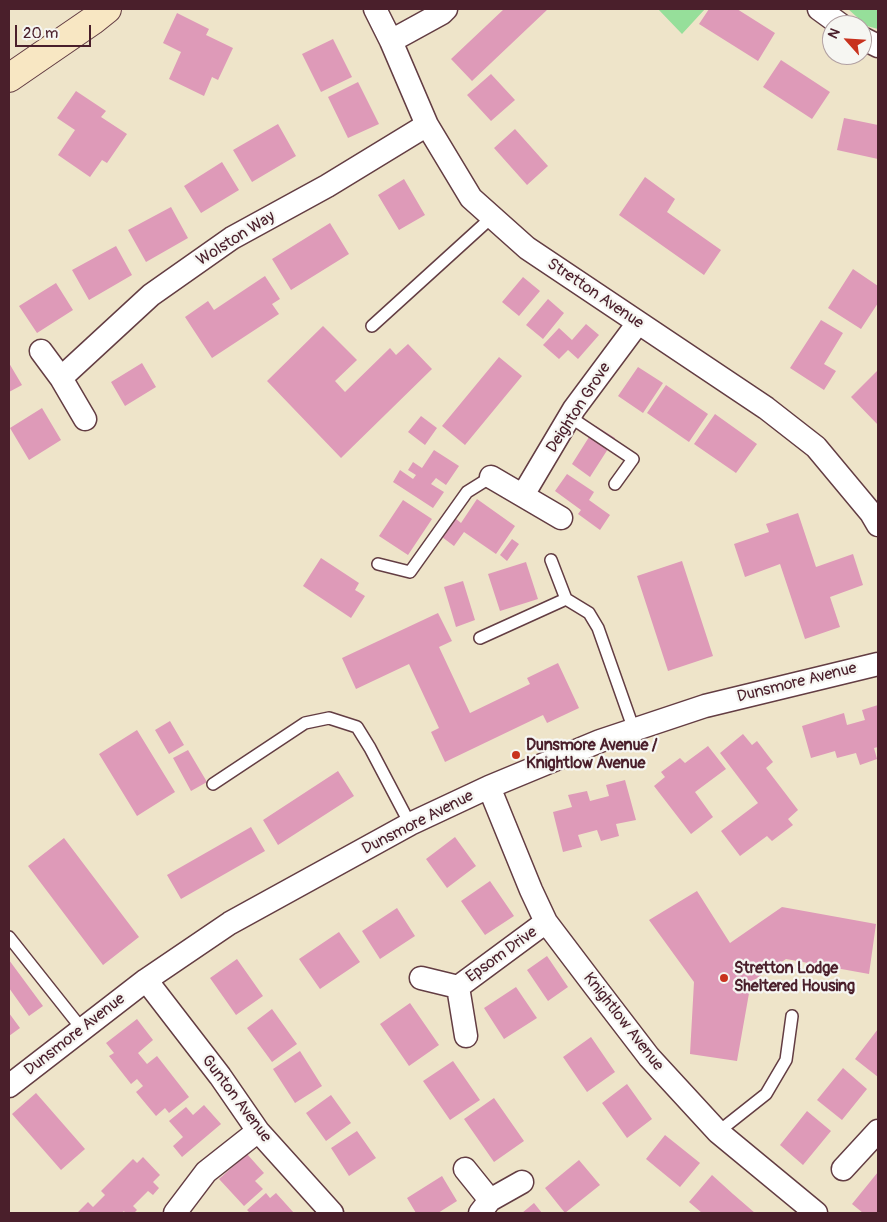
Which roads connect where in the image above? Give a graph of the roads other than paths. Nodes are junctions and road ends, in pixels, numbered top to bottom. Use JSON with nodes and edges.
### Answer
{"nodes":[{"id":1,"x":106,"y":9,"type":"edge"},
{"id":2,"x":375,"y":9,"type":"edge"},
{"id":3,"x":446,"y":9,"type":"edge"},
{"id":4,"x":391,"y":41,"type":"junction"},
{"id":5,"x":9,"y":78,"type":"edge"},
{"id":6,"x":427,"y":125,"type":"junction"},
{"id":7,"x":492,"y":216,"type":"junction"},
{"id":8,"x":638,"y":323,"type":"junction"},
{"id":9,"x":372,"y":326,"type":"dead end"},
{"id":10,"x":41,"y":351,"type":"dead end"},
{"id":11,"x":61,"y":378,"type":"junction"},
{"id":12,"x":570,"y":416,"type":"junction"},
{"id":13,"x":85,"y":419,"type":"dead end"},
{"id":14,"x":491,"y":477,"type":"joint"},
{"id":15,"x":615,"y":484,"type":"dead end"},
{"id":16,"x":523,"y":495,"type":"junction"},
{"id":17,"x":561,"y":518,"type":"dead end"},
{"id":18,"x":878,"y":525,"type":"edge"},
{"id":19,"x":551,"y":560,"type":"dead end"},
{"id":20,"x":378,"y":564,"type":"dead end"},
{"id":21,"x":566,"y":599,"type":"junction"},
{"id":22,"x":480,"y":638,"type":"dead end"},
{"id":23,"x":878,"y":664,"type":"edge"},
{"id":24,"x":634,"y":730,"type":"junction"},
{"id":25,"x":213,"y":784,"type":"dead end"},
{"id":26,"x":489,"y":787,"type":"junction"},
{"id":27,"x":410,"y":824,"type":"junction"},
{"id":28,"x":546,"y":922,"type":"junction"},
{"id":29,"x":9,"y":937,"type":"edge"},
{"id":30,"x":421,"y":978,"type":"dead end"},
{"id":31,"x":146,"y":980,"type":"junction"},
{"id":32,"x":458,"y":987,"type":"junction"},
{"id":33,"x":792,"y":1016,"type":"dead end"},
{"id":34,"x":82,"y":1029,"type":"junction"},
{"id":35,"x":466,"y":1036,"type":"dead end"},
{"id":36,"x":9,"y":1086,"type":"edge"},
{"id":37,"x":258,"y":1131,"type":"junction"},
{"id":38,"x":878,"y":1131,"type":"edge"},
{"id":39,"x":718,"y":1132,"type":"junction"},
{"id":40,"x":465,"y":1169,"type":"dead end"},
{"id":41,"x":843,"y":1169,"type":"dead end"},
{"id":42,"x":522,"y":1182,"type":"dead end"},
{"id":43,"x":485,"y":1207,"type":"edge"},
{"id":44,"x":175,"y":1213,"type":"edge"},
{"id":45,"x":332,"y":1213,"type":"edge"},
{"id":46,"x":816,"y":1213,"type":"edge"}],
"edges":[{"from":1,"to":5,"type":"street"},
{"from":2,"to":4,"type":"street","name":"Stretton Avenue"},
{"from":3,"to":4,"type":"street"},
{"from":4,"to":6,"type":"street","name":"Stretton Avenue"},
{"from":6,"to":7,"type":"street","name":"Stretton Avenue"},
{"from":6,"to":11,"type":"street","name":"Wolston Way"},
{"from":7,"to":8,"type":"street","name":"Stretton Avenue"},
{"from":7,"to":9,"type":"lane"},
{"from":8,"to":12,"type":"street","name":"Deighton Grove"},
{"from":8,"to":18,"type":"street","name":"Stretton Avenue"},
{"from":10,"to":11,"type":"street"},
{"from":11,"to":13,"type":"street"},
{"from":12,"to":15,"type":"lane"},
{"from":12,"to":16,"type":"street","name":"Deighton Grove"},
{"from":14,"to":16,"type":"street"},
{"from":14,"to":20,"type":"lane"},
{"from":16,"to":17,"type":"street"},
{"from":19,"to":21,"type":"lane"},
{"from":21,"to":22,"type":"lane"},
{"from":21,"to":24,"type":"lane"},
{"from":23,"to":24,"type":"street","name":"Dunsmore Avenue"},
{"from":24,"to":26,"type":"street","name":"Dunsmore Avenue"},
{"from":25,"to":27,"type":"lane"},
{"from":26,"to":27,"type":"street","name":"Dunsmore Avenue"},
{"from":26,"to":28,"type":"street","name":"Knightlow Avenue"},
{"from":27,"to":31,"type":"street","name":"Dunsmore Avenue"},
{"from":28,"to":32,"type":"street","name":"Epsom Drive"},
{"from":28,"to":39,"type":"street","name":"Knightlow Avenue"},
{"from":29,"to":34,"type":"lane"},
{"from":30,"to":32,"type":"street","name":"Epsom Drive"},
{"from":31,"to":34,"type":"street","name":"Dunsmore Avenue"},
{"from":31,"to":37,"type":"street","name":"Gunton Avenue"},
{"from":32,"to":35,"type":"street","name":"Epsom Drive"},
{"from":33,"to":39,"type":"lane"},
{"from":34,"to":36,"type":"street","name":"Dunsmore Avenue"},
{"from":37,"to":44,"type":"street"},
{"from":37,"to":45,"type":"street","name":"Gunton Avenue"},
{"from":38,"to":41,"type":"street"},
{"from":39,"to":46,"type":"street","name":"Knightlow Avenue"},
{"from":40,"to":43,"type":"street"},
{"from":42,"to":43,"type":"street"}]}
